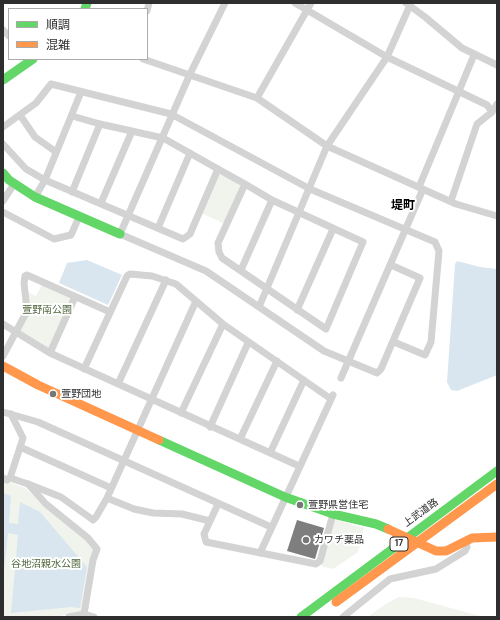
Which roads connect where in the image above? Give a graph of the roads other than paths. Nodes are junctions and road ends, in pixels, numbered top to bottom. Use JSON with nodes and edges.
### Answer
{"nodes":[{"id":1,"x":225,"y":3,"type":"edge"},
{"id":2,"x":295,"y":3,"type":"edge"},
{"id":3,"x":311,"y":3,"type":"edge"},
{"id":4,"x":409,"y":4,"type":"edge"},
{"id":5,"x":306,"y":10,"type":"junction"},
{"id":6,"x":474,"y":55,"type":"junction"},
{"id":7,"x":387,"y":56,"type":"junction"},
{"id":8,"x":32,"y":60,"type":"edge"},
{"id":9,"x":146,"y":60,"type":"edge"},
{"id":10,"x":497,"y":65,"type":"edge"},
{"id":11,"x":190,"y":74,"type":"junction"},
{"id":12,"x":3,"y":80,"type":"edge"},
{"id":13,"x":459,"y":91,"type":"junction"},
{"id":14,"x":81,"y":92,"type":"junction"},
{"id":15,"x":257,"y":98,"type":"junction"},
{"id":16,"x":497,"y":104,"type":"edge"},
{"id":17,"x":492,"y":112,"type":"junction"},
{"id":18,"x":171,"y":114,"type":"junction"},
{"id":19,"x":20,"y":115,"type":"junction"},
{"id":20,"x":72,"y":116,"type":"junction"},
{"id":21,"x":100,"y":124,"type":"junction"},
{"id":22,"x":3,"y":127,"type":"edge"},
{"id":23,"x":132,"y":131,"type":"junction"},
{"id":24,"x":163,"y":138,"type":"junction"},
{"id":25,"x":3,"y":144,"type":"edge"},
{"id":26,"x":327,"y":146,"type":"junction"},
{"id":27,"x":56,"y":152,"type":"junction"},
{"id":28,"x":190,"y":153,"type":"junction"},
{"id":29,"x":218,"y":168,"type":"junction"},
{"id":30,"x":3,"y":173,"type":"edge"},
{"id":31,"x":45,"y":180,"type":"junction"},
{"id":32,"x":14,"y":184,"type":"junction"},
{"id":33,"x":244,"y":184,"type":"junction"},
{"id":34,"x":421,"y":188,"type":"junction"},
{"id":35,"x":310,"y":189,"type":"junction"},
{"id":36,"x":72,"y":192,"type":"junction"},
{"id":37,"x":35,"y":198,"type":"junction"},
{"id":38,"x":272,"y":200,"type":"junction"},
{"id":39,"x":3,"y":201,"type":"edge"},
{"id":40,"x":451,"y":201,"type":"junction"},
{"id":41,"x":101,"y":203,"type":"junction"},
{"id":42,"x":3,"y":212,"type":"edge"},
{"id":43,"x":299,"y":213,"type":"junction"},
{"id":44,"x":130,"y":216,"type":"junction"},
{"id":45,"x":497,"y":216,"type":"edge"},
{"id":46,"x":79,"y":217,"type":"junction"},
{"id":47,"x":158,"y":228,"type":"junction"},
{"id":48,"x":333,"y":229,"type":"junction"},
{"id":49,"x":406,"y":229,"type":"junction"},
{"id":50,"x":120,"y":234,"type":"junction"},
{"id":51,"x":390,"y":265,"type":"junction"},
{"id":52,"x":241,"y":270,"type":"junction"},
{"id":53,"x":166,"y":280,"type":"junction"},
{"id":54,"x":267,"y":289,"type":"junction"},
{"id":55,"x":75,"y":297,"type":"junction"},
{"id":56,"x":196,"y":301,"type":"junction"},
{"id":57,"x":259,"y":307,"type":"junction"},
{"id":58,"x":297,"y":310,"type":"junction"},
{"id":59,"x":110,"y":312,"type":"junction"},
{"id":60,"x":3,"y":324,"type":"edge"},
{"id":61,"x":222,"y":324,"type":"junction"},
{"id":62,"x":15,"y":333,"type":"junction"},
{"id":63,"x":248,"y":342,"type":"junction"},
{"id":64,"x":394,"y":342,"type":"junction"},
{"id":65,"x":50,"y":353,"type":"junction"},
{"id":66,"x":3,"y":356,"type":"edge"},
{"id":67,"x":277,"y":362,"type":"junction"},
{"id":68,"x":348,"y":362,"type":"junction"},
{"id":69,"x":3,"y":366,"type":"edge"},
{"id":70,"x":84,"y":369,"type":"junction"},
{"id":71,"x":341,"y":378,"type":"dead end"},
{"id":72,"x":304,"y":380,"type":"junction"},
{"id":73,"x":118,"y":384,"type":"junction"},
{"id":74,"x":151,"y":400,"type":"junction"},
{"id":75,"x":3,"y":412,"type":"edge"},
{"id":76,"x":181,"y":413,"type":"junction"},
{"id":77,"x":12,"y":414,"type":"junction"},
{"id":78,"x":210,"y":427,"type":"junction"},
{"id":79,"x":138,"y":430,"type":"junction"},
{"id":80,"x":241,"y":438,"type":"dead end"},
{"id":81,"x":20,"y":447,"type":"junction"},
{"id":82,"x":270,"y":453,"type":"junction"},
{"id":83,"x":123,"y":461,"type":"junction"},
{"id":84,"x":299,"y":466,"type":"junction"},
{"id":85,"x":497,"y":472,"type":"edge"},
{"id":86,"x":6,"y":478,"type":"edge"},
{"id":87,"x":28,"y":484,"type":"junction"},
{"id":88,"x":497,"y":484,"type":"edge"},
{"id":89,"x":111,"y":488,"type":"junction"},
{"id":90,"x":285,"y":496,"type":"junction"},
{"id":91,"x":107,"y":498,"type":"junction"},
{"id":92,"x":218,"y":504,"type":"junction"},
{"id":93,"x":333,"y":514,"type":"junction"},
{"id":94,"x":210,"y":521,"type":"junction"},
{"id":95,"x":271,"y":527,"type":"junction"},
{"id":96,"x":497,"y":537,"type":"edge"},
{"id":97,"x":406,"y":538,"type":"junction"},
{"id":98,"x":466,"y":541,"type":"junction"},
{"id":99,"x":417,"y":543,"type":"junction"},
{"id":100,"x":260,"y":553,"type":"junction"},
{"id":101,"x":84,"y":614,"type":"junction"},
{"id":102,"x":69,"y":617,"type":"edge"},
{"id":103,"x":94,"y":617,"type":"edge"},
{"id":104,"x":301,"y":617,"type":"edge"},
{"id":105,"x":316,"y":617,"type":"edge"},
{"id":106,"x":344,"y":617,"type":"edge"}],
"edges":[{"from":1,"to":11,"type":"street"},
{"from":2,"to":5,"type":"street"},
{"from":3,"to":5,"type":"street"},
{"from":4,"to":6,"type":"street"},
{"from":4,"to":7,"type":"street"},
{"from":5,"to":7,"type":"street"},
{"from":5,"to":15,"type":"street"},
{"from":6,"to":10,"type":"street"},
{"from":6,"to":13,"type":"street"},
{"from":7,"to":13,"type":"street"},
{"from":7,"to":26,"type":"street"},
{"from":8,"to":12,"type":"main road"},
{"from":9,"to":11,"type":"street"},
{"from":11,"to":15,"type":"street"},
{"from":11,"to":18,"type":"street"},
{"from":13,"to":17,"type":"street"},
{"from":13,"to":34,"type":"street"},
{"from":14,"to":18,"type":"street"},
{"from":14,"to":19,"type":"street"},
{"from":14,"to":20,"type":"street"},
{"from":15,"to":26,"type":"street"},
{"from":16,"to":17,"type":"street"},
{"from":17,"to":40,"type":"street"},
{"from":18,"to":24,"type":"street"},
{"from":18,"to":35,"type":"street"},
{"from":19,"to":22,"type":"street"},
{"from":19,"to":27,"type":"street"},
{"from":20,"to":21,"type":"street"},
{"from":20,"to":27,"type":"street"},
{"from":21,"to":23,"type":"street"},
{"from":21,"to":36,"type":"street"},
{"from":23,"to":24,"type":"street"},
{"from":23,"to":41,"type":"street"},
{"from":24,"to":28,"type":"street"},
{"from":24,"to":44,"type":"street"},
{"from":25,"to":31,"type":"street"},
{"from":26,"to":34,"type":"street"},
{"from":26,"to":35,"type":"street"},
{"from":27,"to":31,"type":"street"},
{"from":28,"to":29,"type":"street"},
{"from":28,"to":47,"type":"street"},
{"from":29,"to":33,"type":"street"},
{"from":29,"to":47,"type":"street"},
{"from":30,"to":32,"type":"main road"},
{"from":31,"to":36,"type":"street"},
{"from":31,"to":37,"type":"street"},
{"from":32,"to":37,"type":"main road"},
{"from":32,"to":39,"type":"street"},
{"from":33,"to":38,"type":"street"},
{"from":33,"to":52,"type":"street"},
{"from":34,"to":40,"type":"street"},
{"from":34,"to":49,"type":"street"},
{"from":35,"to":43,"type":"street"},
{"from":35,"to":49,"type":"street"},
{"from":36,"to":41,"type":"street"},
{"from":37,"to":46,"type":"main road"},
{"from":38,"to":43,"type":"street"},
{"from":38,"to":52,"type":"street"},
{"from":40,"to":45,"type":"street"},
{"from":41,"to":44,"type":"street"},
{"from":42,"to":46,"type":"street"},
{"from":43,"to":48,"type":"street"},
{"from":43,"to":54,"type":"street"},
{"from":44,"to":47,"type":"street"},
{"from":44,"to":50,"type":"street"},
{"from":46,"to":50,"type":"main road"},
{"from":48,"to":58,"type":"street"},
{"from":48,"to":58,"type":"street"},
{"from":49,"to":51,"type":"street"},
{"from":49,"to":64,"type":"street"},
{"from":50,"to":57,"type":"street"},
{"from":51,"to":64,"type":"street"},
{"from":51,"to":68,"type":"street"},
{"from":52,"to":54,"type":"street"},
{"from":53,"to":56,"type":"street"},
{"from":53,"to":59,"type":"street"},
{"from":53,"to":73,"type":"street"},
{"from":54,"to":57,"type":"street"},
{"from":54,"to":58,"type":"street"},
{"from":55,"to":59,"type":"street"},
{"from":55,"to":62,"type":"street"},
{"from":55,"to":65,"type":"street"},
{"from":56,"to":61,"type":"street"},
{"from":56,"to":74,"type":"street"},
{"from":57,"to":68,"type":"street"},
{"from":59,"to":70,"type":"street"},
{"from":60,"to":62,"type":"street"},
{"from":61,"to":63,"type":"street"},
{"from":61,"to":76,"type":"street"},
{"from":62,"to":65,"type":"street"},
{"from":62,"to":66,"type":"street"},
{"from":63,"to":67,"type":"street"},
{"from":63,"to":78,"type":"street"},
{"from":64,"to":68,"type":"street"},
{"from":65,"to":70,"type":"street"},
{"from":67,"to":72,"type":"street"},
{"from":67,"to":80,"type":"street"},
{"from":68,"to":71,"type":"street"},
{"from":69,"to":79,"type":"main road"},
{"from":70,"to":73,"type":"street"},
{"from":72,"to":82,"type":"street"},
{"from":72,"to":84,"type":"street"},
{"from":73,"to":74,"type":"street"},
{"from":74,"to":76,"type":"street"},
{"from":74,"to":79,"type":"street"},
{"from":75,"to":77,"type":"street"},
{"from":76,"to":78,"type":"street"},
{"from":77,"to":81,"type":"street"},
{"from":77,"to":83,"type":"street"},
{"from":78,"to":82,"type":"street"},
{"from":79,"to":83,"type":"street"},
{"from":79,"to":90,"type":"main road"},
{"from":81,"to":86,"type":"street"},
{"from":81,"to":89,"type":"street"},
{"from":82,"to":84,"type":"street"},
{"from":83,"to":89,"type":"street"},
{"from":83,"to":92,"type":"street"},
{"from":84,"to":90,"type":"street"},
{"from":85,"to":97,"type":"main road","name":"上武道路","number":"17"},
{"from":86,"to":87,"type":"street"},
{"from":87,"to":91,"type":"street"},
{"from":87,"to":101,"type":"street"},
{"from":88,"to":99,"type":"main road","number":"17"},
{"from":89,"to":91,"type":"street"},
{"from":90,"to":93,"type":"main road"},
{"from":90,"to":95,"type":"street"},
{"from":91,"to":94,"type":"street"},
{"from":92,"to":94,"type":"street"},
{"from":92,"to":95,"type":"street"},
{"from":93,"to":97,"type":"main road"},
{"from":93,"to":100,"type":"street"},
{"from":94,"to":100,"type":"street"},
{"from":95,"to":100,"type":"street"},
{"from":96,"to":98,"type":"main road"},
{"from":97,"to":99,"type":"main road"},
{"from":97,"to":104,"type":"main road","name":"上武道路","number":"17"},
{"from":98,"to":99,"type":"main road"},
{"from":98,"to":106,"type":"street"},
{"from":99,"to":105,"type":"main road","number":"17"},
{"from":101,"to":102,"type":"street"},
{"from":101,"to":103,"type":"street"}]}
